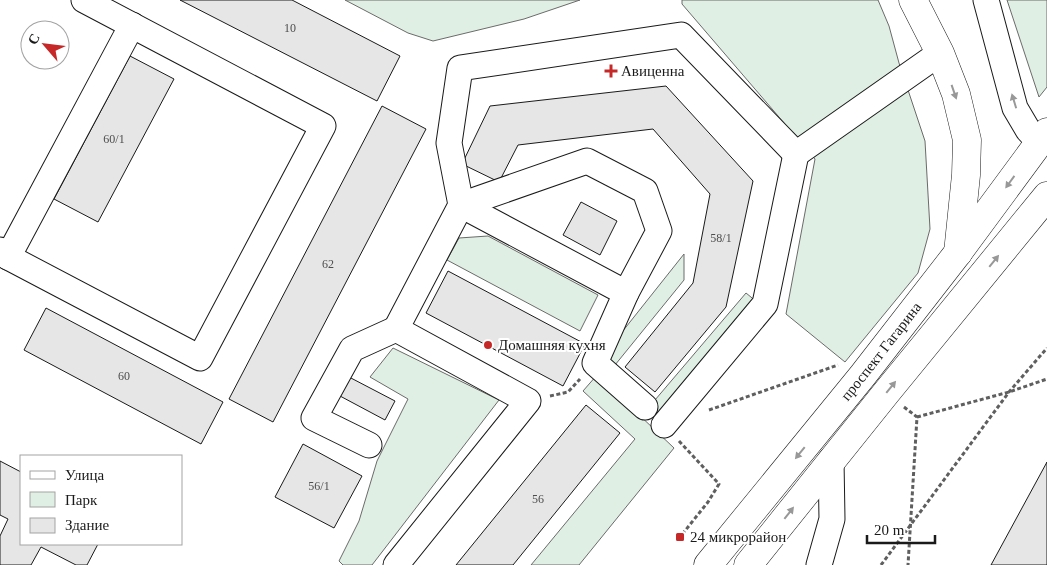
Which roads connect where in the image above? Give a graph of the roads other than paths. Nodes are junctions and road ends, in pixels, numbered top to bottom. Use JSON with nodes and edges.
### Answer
{"nodes":[{"id":1,"x":84,"y":0,"type":"edge"},
{"id":2,"x":913,"y":0,"type":"edge"},
{"id":3,"x":986,"y":0,"type":"edge"},
{"id":4,"x":132,"y":25,"type":"junction"},
{"id":5,"x":940,"y":53,"type":"junction"},
{"id":6,"x":1043,"y":137,"type":"edge"},
{"id":7,"x":796,"y":154,"type":"junction"},
{"id":8,"x":1045,"y":199,"type":"edge"},
{"id":9,"x":461,"y":205,"type":"junction"},
{"id":10,"x":4,"y":254,"type":"edge"},
{"id":11,"x":957,"y":254,"type":"junction"},
{"id":12,"x":626,"y":294,"type":"junction"},
{"id":13,"x":396,"y":328,"type":"junction"},
{"id":14,"x":645,"y":407,"type":"dead end"},
{"id":15,"x":664,"y":425,"type":"road end"},
{"id":16,"x":369,"y":445,"type":"dead end"},
{"id":17,"x":831,"y":460,"type":"junction"},
{"id":18,"x":396,"y":565,"type":"edge"},
{"id":19,"x":708,"y":565,"type":"edge"},
{"id":20,"x":748,"y":565,"type":"edge"},
{"id":21,"x":819,"y":565,"type":"edge"}],
"edges":[{"from":1,"to":4,"type":"lane"},
{"from":2,"to":5,"type":"main road"},
{"from":6,"to":3,"type":"lane","one_way":true},
{"from":4,"to":10,"type":"lane"},
{"from":4,"to":10,"type":"lane"},
{"from":5,"to":7,"type":"lane"},
{"from":5,"to":11,"type":"main road","one_way":true},
{"from":6,"to":11,"type":"main road","name":"проспект Гагарина","one_way":true},
{"from":7,"to":9,"type":"lane"},
{"from":7,"to":15,"type":"lane"},
{"from":17,"to":8,"type":"main road","name":"проспект Гагарина","one_way":true},
{"from":9,"to":12,"type":"lane"},
{"from":9,"to":12,"type":"lane"},
{"from":9,"to":13,"type":"lane"},
{"from":11,"to":19,"type":"main road","name":"проспект Гагарина","one_way":true},
{"from":12,"to":14,"type":"lane"},
{"from":13,"to":16,"type":"lane"},
{"from":13,"to":18,"type":"lane"},
{"from":20,"to":17,"type":"main road","name":"проспект Гагарина","one_way":true},
{"from":17,"to":21,"type":"lane"}]}
